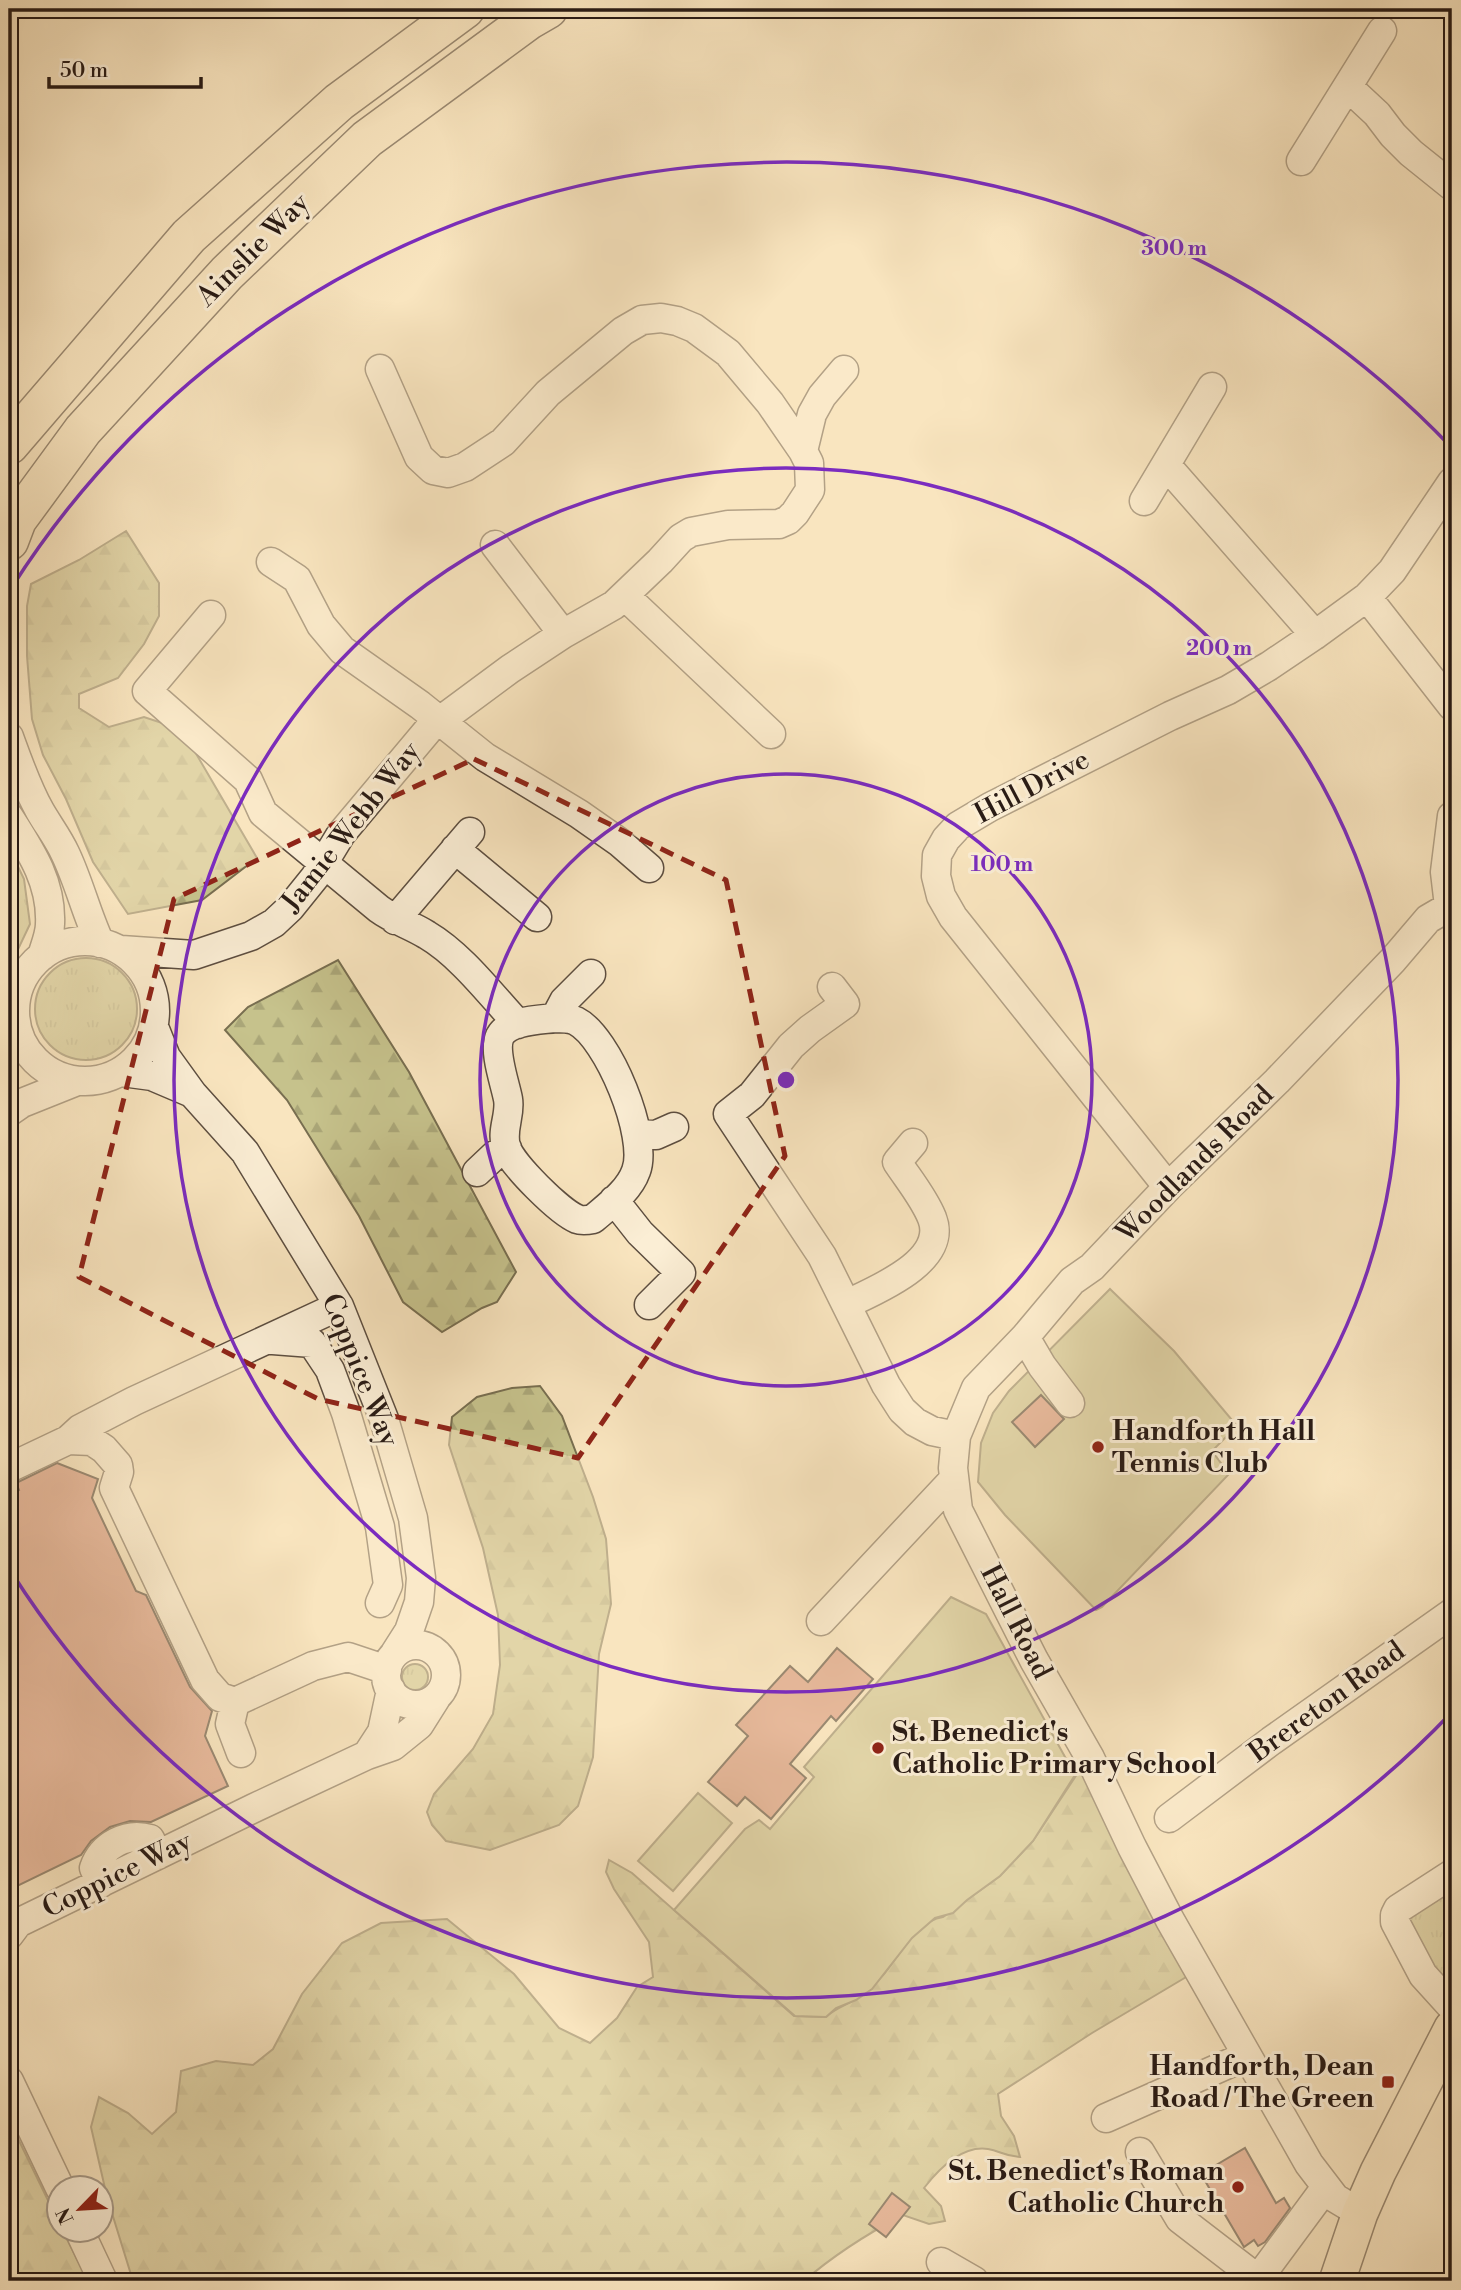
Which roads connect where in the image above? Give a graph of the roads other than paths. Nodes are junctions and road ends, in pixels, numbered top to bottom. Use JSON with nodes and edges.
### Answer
{"nodes":[{"id":1,"x":465,"y":9,"type":"edge"},
{"id":2,"x":548,"y":9,"type":"edge"},
{"id":3,"x":1382,"y":31,"type":"dead end"},
{"id":4,"x":1348,"y":87,"type":"junction"},
{"id":5,"x":1301,"y":161,"type":"dead end"},
{"id":6,"x":1452,"y":187,"type":"edge"},
{"id":7,"x":380,"y":369,"type":"dead end"},
{"id":8,"x":844,"y":370,"type":"dead end"},
{"id":9,"x":1212,"y":387,"type":"dead end"},
{"id":10,"x":9,"y":445,"type":"edge"},
{"id":11,"x":803,"y":451,"type":"junction"},
{"id":12,"x":1166,"y":465,"type":"junction"},
{"id":13,"x":1452,"y":482,"type":"edge"},
{"id":14,"x":1144,"y":501,"type":"dead end"},
{"id":15,"x":9,"y":541,"type":"edge"},
{"id":16,"x":495,"y":545,"type":"dead end"},
{"id":17,"x":271,"y":562,"type":"dead end"},
{"id":18,"x":625,"y":596,"type":"junction"},
{"id":19,"x":1367,"y":597,"type":"junction"},
{"id":20,"x":211,"y":615,"type":"dead end"},
{"id":21,"x":563,"y":634,"type":"junction"},
{"id":22,"x":1315,"y":635,"type":"junction"},
{"id":23,"x":1452,"y":706,"type":"edge"},
{"id":24,"x":434,"y":725,"type":"junction"},
{"id":25,"x":771,"y":734,"type":"dead end"},
{"id":26,"x":9,"y":737,"type":"edge"},
{"id":27,"x":1452,"y":816,"type":"edge"},
{"id":28,"x":9,"y":817,"type":"edge"},
{"id":29,"x":323,"y":863,"type":"junction"},
{"id":30,"x":649,"y":868,"type":"dead end"},
{"id":31,"x":1451,"y":906,"type":"edge"},
{"id":32,"x":537,"y":918,"type":"dead end"},
{"id":33,"x":395,"y":920,"type":"junction"},
{"id":34,"x":111,"y":946,"type":"junction"},
{"id":35,"x":194,"y":955,"type":"junction"},
{"id":36,"x":42,"y":956,"type":"junction"},
{"id":37,"x":591,"y":974,"type":"dead end"},
{"id":38,"x":16,"y":984,"type":"edge"},
{"id":39,"x":832,"y":987,"type":"dead end"},
{"id":40,"x":155,"y":1016,"type":"junction"},
{"id":41,"x":555,"y":1018,"type":"junction"},
{"id":42,"x":518,"y":1024,"type":"junction"},
{"id":43,"x":20,"y":1040,"type":"edge"},
{"id":44,"x":122,"y":1072,"type":"junction"},
{"id":45,"x":78,"y":1081,"type":"junction"},
{"id":46,"x":192,"y":1093,"type":"junction"},
{"id":47,"x":15,"y":1107,"type":"edge"},
{"id":48,"x":674,"y":1127,"type":"dead end"},
{"id":49,"x":638,"y":1134,"type":"junction"},
{"id":50,"x":914,"y":1143,"type":"dead end"},
{"id":51,"x":507,"y":1148,"type":"junction"},
{"id":52,"x":477,"y":1172,"type":"dead end"},
{"id":53,"x":1168,"y":1187,"type":"junction"},
{"id":54,"x":614,"y":1200,"type":"junction"},
{"id":55,"x":847,"y":1304,"type":"junction"},
{"id":56,"x":649,"y":1305,"type":"dead end"},
{"id":57,"x":339,"y":1306,"type":"junction"},
{"id":58,"x":1025,"y":1337,"type":"junction"},
{"id":59,"x":270,"y":1340,"type":"junction"},
{"id":60,"x":134,"y":1401,"type":"junction"},
{"id":61,"x":1070,"y":1403,"type":"dead end"},
{"id":62,"x":956,"y":1436,"type":"junction"},
{"id":63,"x":68,"y":1440,"type":"junction"},
{"id":64,"x":118,"y":1465,"type":"junction"},
{"id":65,"x":9,"y":1468,"type":"edge"},
{"id":66,"x":954,"y":1479,"type":"junction"},
{"id":67,"x":419,"y":1602,"type":"junction"},
{"id":68,"x":380,"y":1603,"type":"dead end"},
{"id":69,"x":1452,"y":1612,"type":"edge"},
{"id":70,"x":821,"y":1621,"type":"dead end"},
{"id":71,"x":439,"y":1655,"type":"junction"},
{"id":72,"x":391,"y":1671,"type":"junction"},
{"id":73,"x":436,"y":1698,"type":"junction"},
{"id":74,"x":235,"y":1702,"type":"junction"},
{"id":75,"x":241,"y":1753,"type":"dead end"},
{"id":76,"x":367,"y":1755,"type":"junction"},
{"id":77,"x":1169,"y":1818,"type":"dead end"},
{"id":78,"x":1452,"y":1874,"type":"edge"},
{"id":79,"x":12,"y":1927,"type":"edge"},
{"id":80,"x":1452,"y":2007,"type":"edge"},
{"id":81,"x":1452,"y":2028,"type":"edge"},
{"id":82,"x":1246,"y":2056,"type":"junction"},
{"id":83,"x":9,"y":2081,"type":"edge"},
{"id":84,"x":1106,"y":2118,"type":"dead end"},
{"id":85,"x":1140,"y":2152,"type":"dead end"},
{"id":86,"x":53,"y":2174,"type":"edge"},
{"id":87,"x":1326,"y":2187,"type":"junction"},
{"id":88,"x":1360,"y":2213,"type":"junction"},
{"id":89,"x":85,"y":2244,"type":"edge"},
{"id":90,"x":941,"y":2262,"type":"dead end"},
{"id":91,"x":103,"y":2281,"type":"edge"},
{"id":92,"x":974,"y":2281,"type":"edge"},
{"id":93,"x":1337,"y":2281,"type":"edge"}],
"edges":[{"from":1,"to":10,"type":"highway","name":"Ainslie Way"},
{"from":2,"to":15,"type":"highway","name":"Ainslie Way"},
{"from":3,"to":4,"type":"street"},
{"from":4,"to":5,"type":"street"},
{"from":4,"to":6,"type":"street"},
{"from":7,"to":11,"type":"street"},
{"from":8,"to":11,"type":"street"},
{"from":9,"to":12,"type":"street"},
{"from":11,"to":18,"type":"street","name":"Jamie Webb Way"},
{"from":12,"to":14,"type":"street"},
{"from":12,"to":22,"type":"street"},
{"from":13,"to":19,"type":"street","name":"Hill Drive"},
{"from":16,"to":21,"type":"street"},
{"from":17,"to":24,"type":"street"},
{"from":18,"to":21,"type":"street","name":"Jamie Webb Way"},
{"from":18,"to":25,"type":"street"},
{"from":19,"to":22,"type":"street","name":"Hill Drive"},
{"from":19,"to":23,"type":"street"},
{"from":20,"to":29,"type":"street"},
{"from":21,"to":24,"type":"street","name":"Jamie Webb Way"},
{"from":22,"to":53,"type":"street","name":"Hill Drive"},
{"from":24,"to":29,"type":"street","name":"Jamie Webb Way"},
{"from":24,"to":30,"type":"street"},
{"from":26,"to":34,"type":"street"},
{"from":27,"to":31,"type":"street"},
{"from":28,"to":36,"type":"street"},
{"from":29,"to":33,"type":"street"},
{"from":29,"to":35,"type":"street","name":"Jamie Webb Way"},
{"from":31,"to":53,"type":"street","name":"Woodlands Road"},
{"from":32,"to":33,"type":"street"},
{"from":33,"to":42,"type":"street"},
{"from":34,"to":35,"type":"street","name":"Jamie Webb Way"},
{"from":34,"to":36,"type":"street"},
{"from":34,"to":40,"type":"street"},
{"from":35,"to":40,"type":"street","name":"Jamie Webb Way"},
{"from":36,"to":38,"type":"street"},
{"from":37,"to":41,"type":"street"},
{"from":38,"to":43,"type":"street"},
{"from":39,"to":55,"type":"street"},
{"from":40,"to":44,"type":"street"},
{"from":40,"to":46,"type":"street","name":"Coppice Way"},
{"from":41,"to":42,"type":"street"},
{"from":41,"to":49,"type":"street"},
{"from":42,"to":51,"type":"street"},
{"from":43,"to":45,"type":"street"},
{"from":43,"to":47,"type":"street"},
{"from":44,"to":45,"type":"street"},
{"from":44,"to":46,"type":"street","name":"Coppice Way"},
{"from":45,"to":47,"type":"street"},
{"from":46,"to":57,"type":"street","name":"Coppice Way"},
{"from":48,"to":49,"type":"street"},
{"from":49,"to":54,"type":"street"},
{"from":50,"to":55,"type":"street"},
{"from":51,"to":52,"type":"street"},
{"from":51,"to":54,"type":"street"},
{"from":53,"to":58,"type":"street","name":"Woodlands Road"},
{"from":54,"to":56,"type":"street"},
{"from":55,"to":62,"type":"street"},
{"from":57,"to":59,"type":"street"},
{"from":57,"to":67,"type":"street","name":"Coppice Way"},
{"from":58,"to":61,"type":"street"},
{"from":58,"to":62,"type":"street","name":"Woodlands Road"},
{"from":59,"to":60,"type":"street"},
{"from":59,"to":68,"type":"street"},
{"from":60,"to":63,"type":"street"},
{"from":60,"to":64,"type":"street"},
{"from":62,"to":66,"type":"street","name":"Hall Road"},
{"from":63,"to":64,"type":"street"},
{"from":63,"to":65,"type":"street"},
{"from":64,"to":74,"type":"street"},
{"from":66,"to":70,"type":"street"},
{"from":66,"to":82,"type":"street","name":"Hall Road"},
{"from":67,"to":71,"type":"street","name":"Coppice Way"},
{"from":67,"to":72,"type":"street","name":"Coppice Way"},
{"from":69,"to":77,"type":"street","name":"Brereton Road"},
{"from":71,"to":72,"type":"street"},
{"from":71,"to":73,"type":"street"},
{"from":72,"to":73,"type":"street"},
{"from":72,"to":74,"type":"street"},
{"from":72,"to":76,"type":"street","name":"Coppice Way"},
{"from":73,"to":76,"type":"street","name":"Coppice Way"},
{"from":74,"to":75,"type":"street"},
{"from":76,"to":79,"type":"street","name":"Coppice Way"},
{"from":78,"to":80,"type":"street"},
{"from":81,"to":88,"type":"main road"},
{"from":82,"to":84,"type":"street"},
{"from":82,"to":87,"type":"street","name":"Hall Road"},
{"from":83,"to":86,"type":"street"},
{"from":85,"to":87,"type":"street"},
{"from":87,"to":88,"type":"street","name":"Hall Road"},
{"from":88,"to":93,"type":"main road"},
{"from":89,"to":91,"type":"street"},
{"from":90,"to":92,"type":"street"}]}
